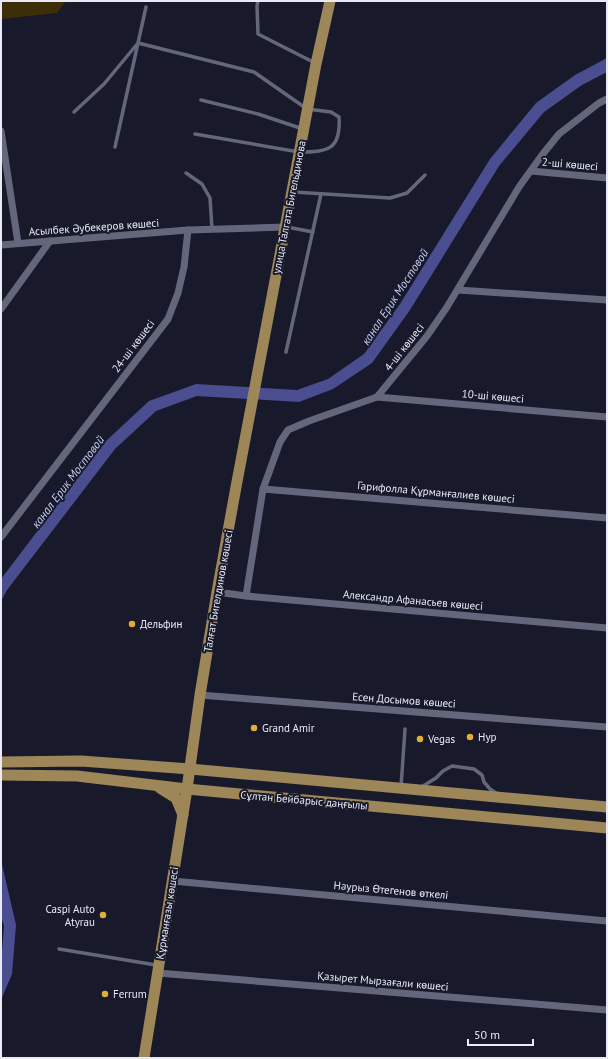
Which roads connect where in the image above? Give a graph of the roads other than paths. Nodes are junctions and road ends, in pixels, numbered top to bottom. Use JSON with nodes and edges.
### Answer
{"nodes":[{"id":1,"x":258,"y":1,"type":"edge"},
{"id":2,"x":330,"y":1,"type":"edge"},
{"id":3,"x":146,"y":7,"type":"dead end"},
{"id":4,"x":138,"y":43,"type":"junction"},
{"id":5,"x":316,"y":64,"type":"junction"},
{"id":6,"x":607,"y":99,"type":"edge"},
{"id":7,"x":202,"y":100,"type":"dead end"},
{"id":8,"x":307,"y":109,"type":"junction"},
{"id":9,"x":74,"y":112,"type":"dead end"},
{"id":10,"x":304,"y":130,"type":"junction"},
{"id":11,"x":1,"y":131,"type":"edge"},
{"id":12,"x":195,"y":134,"type":"dead end"},
{"id":13,"x":115,"y":147,"type":"dead end"},
{"id":14,"x":299,"y":152,"type":"junction"},
{"id":15,"x":530,"y":171,"type":"junction"},
{"id":16,"x":186,"y":173,"type":"dead end"},
{"id":17,"x":425,"y":175,"type":"dead end"},
{"id":18,"x":607,"y":178,"type":"edge"},
{"id":19,"x":292,"y":192,"type":"junction"},
{"id":20,"x":322,"y":194,"type":"junction"},
{"id":21,"x":285,"y":227,"type":"junction"},
{"id":22,"x":212,"y":229,"type":"junction"},
{"id":23,"x":188,"y":230,"type":"junction"},
{"id":24,"x":313,"y":232,"type":"junction"},
{"id":25,"x":50,"y":241,"type":"junction"},
{"id":26,"x":18,"y":243,"type":"junction"},
{"id":27,"x":1,"y":245,"type":"edge"},
{"id":28,"x":458,"y":290,"type":"junction"},
{"id":29,"x":607,"y":300,"type":"edge"},
{"id":30,"x":1,"y":309,"type":"edge"},
{"id":31,"x":286,"y":352,"type":"dead end"},
{"id":32,"x":377,"y":397,"type":"junction"},
{"id":33,"x":250,"y":413,"type":"joint"},
{"id":34,"x":607,"y":417,"type":"edge"},
{"id":35,"x":263,"y":489,"type":"junction"},
{"id":36,"x":607,"y":518,"type":"edge"},
{"id":37,"x":1,"y":537,"type":"edge"},
{"id":38,"x":217,"y":592,"type":"junction"},
{"id":39,"x":246,"y":596,"type":"junction"},
{"id":40,"x":607,"y":628,"type":"edge"},
{"id":41,"x":200,"y":696,"type":"junction"},
{"id":42,"x":607,"y":726,"type":"edge"},
{"id":43,"x":405,"y":729,"type":"dead end"},
{"id":44,"x":193,"y":746,"type":"junction"},
{"id":45,"x":1,"y":762,"type":"edge"},
{"id":46,"x":162,"y":767,"type":"junction"},
{"id":47,"x":190,"y":769,"type":"junction"},
{"id":48,"x":208,"y":770,"type":"junction"},
{"id":49,"x":1,"y":775,"type":"edge"},
{"id":50,"x":156,"y":786,"type":"junction"},
{"id":51,"x":401,"y":788,"type":"junction"},
{"id":52,"x":187,"y":790,"type":"junction"},
{"id":53,"x":414,"y":790,"type":"junction"},
{"id":54,"x":211,"y":792,"type":"junction"},
{"id":55,"x":502,"y":798,"type":"junction"},
{"id":56,"x":607,"y":807,"type":"edge"},
{"id":57,"x":183,"y":815,"type":"junction"},
{"id":58,"x":607,"y":828,"type":"edge"},
{"id":59,"x":173,"y":881,"type":"junction"},
{"id":60,"x":607,"y":921,"type":"edge"},
{"id":61,"x":59,"y":949,"type":"dead end"},
{"id":62,"x":158,"y":969,"type":"junction"},
{"id":63,"x":607,"y":1010,"type":"edge"},
{"id":64,"x":144,"y":1058,"type":"edge"}],
"edges":[{"from":1,"to":5,"type":"lane"},
{"from":2,"to":5,"type":"main road","name":"улица Талгата Бигельдинова"},
{"from":3,"to":4,"type":"lane"},
{"from":4,"to":8,"type":"lane"},
{"from":4,"to":9,"type":"lane"},
{"from":4,"to":13,"type":"lane"},
{"from":5,"to":8,"type":"main road","name":"улица Талгата Бигельдинова"},
{"from":6,"to":15,"type":"street","name":"4-ші көшесі"},
{"from":7,"to":10,"type":"lane"},
{"from":8,"to":10,"type":"main road","name":"улица Талгата Бигельдинова"},
{"from":8,"to":14,"type":"lane"},
{"from":10,"to":14,"type":"main road","name":"улица Талгата Бигельдинова"},
{"from":11,"to":26,"type":"street"},
{"from":12,"to":14,"type":"lane"},
{"from":14,"to":19,"type":"main road","name":"улица Талгата Бигельдинова"},
{"from":15,"to":18,"type":"street","name":"2-ші көшесі"},
{"from":15,"to":28,"type":"street","name":"4-ші көшесі"},
{"from":16,"to":22,"type":"lane"},
{"from":17,"to":20,"type":"lane"},
{"from":19,"to":20,"type":"lane"},
{"from":19,"to":21,"type":"main road","name":"улица Талгата Бигельдинова"},
{"from":20,"to":24,"type":"lane"},
{"from":21,"to":22,"type":"street"},
{"from":21,"to":24,"type":"lane"},
{"from":21,"to":33,"type":"main road","name":"улица Талгата Бигельдинова"},
{"from":22,"to":23,"type":"street"},
{"from":23,"to":25,"type":"street","name":"Асылбек Әубекеров көшесі"},
{"from":23,"to":37,"type":"street","name":"24-ші көшесі"},
{"from":24,"to":31,"type":"lane"},
{"from":25,"to":26,"type":"street","name":"Асылбек Әубекеров көшесі"},
{"from":25,"to":30,"type":"street"},
{"from":26,"to":27,"type":"street","name":"Асылбек Әубекеров көшесі"},
{"from":28,"to":29,"type":"street"},
{"from":28,"to":32,"type":"street","name":"4-ші көшесі"},
{"from":32,"to":34,"type":"street","name":"10-ші көшесі"},
{"from":32,"to":35,"type":"street"},
{"from":33,"to":38,"type":"main road","name":"Талғат Бигелдинов көшесі"},
{"from":35,"to":36,"type":"street","name":"Гарифолла Құрманғалиев көшесі"},
{"from":35,"to":39,"type":"street"},
{"from":38,"to":39,"type":"street","name":"Александр Афанасьев көшесі"},
{"from":38,"to":41,"type":"main road","name":"Талғат Бигелдинов көшесі"},
{"from":39,"to":40,"type":"street","name":"Александр Афанасьев көшесі"},
{"from":41,"to":42,"type":"street","name":"Есен Досымов көшесі"},
{"from":41,"to":44,"type":"main road","name":"Талғат Бигелдинов көшесі"},
{"from":43,"to":51,"type":"lane"},
{"from":44,"to":46,"type":"main road"},
{"from":44,"to":47,"type":"main road","name":"Талғат Бигелдинов көшесі"},
{"from":44,"to":48,"type":"main road"},
{"from":45,"to":46,"type":"main road","name":"Сұлтан Бейбарыс даңғылы"},
{"from":46,"to":47,"type":"main road","name":"Сұлтан Бейбарыс даңғылы"},
{"from":47,"to":48,"type":"main road","name":"Сұлтан Бейбарыс даңғылы"},
{"from":47,"to":52,"type":"main road","name":"Құрманғазы көшесі"},
{"from":48,"to":51,"type":"main road","name":"Сұлтан Бейбарыс даңғылы"},
{"from":49,"to":50,"type":"main road","name":"Сұлтан Бейбарыс даңғылы"},
{"from":50,"to":52,"type":"main road","name":"Сұлтан Бейбарыс даңғылы"},
{"from":50,"to":57,"type":"main road"},
{"from":51,"to":53,"type":"main road","name":"Сұлтан Бейбарыс даңғылы"},
{"from":52,"to":54,"type":"main road","name":"Сұлтан Бейбарыс даңғылы"},
{"from":52,"to":57,"type":"main road","name":"Құрманғазы көшесі"},
{"from":53,"to":55,"type":"main road","name":"Сұлтан Бейбарыс даңғылы"},
{"from":53,"to":55,"type":"lane"},
{"from":54,"to":57,"type":"main road"},
{"from":54,"to":58,"type":"main road","name":"Сұлтан Бейбарыс даңғылы"},
{"from":55,"to":56,"type":"main road","name":"Сұлтан Бейбарыс даңғылы"},
{"from":57,"to":59,"type":"main road","name":"Құрманғазы көшесі"},
{"from":59,"to":60,"type":"street","name":"Наурыз Өтегенов өткелі"},
{"from":59,"to":62,"type":"main road","name":"Құрманғазы көшесі"},
{"from":61,"to":62,"type":"lane"},
{"from":62,"to":63,"type":"street","name":"Қазырет Мырзағали көшесі"},
{"from":62,"to":64,"type":"main road","name":"Құрманғазы көшесі"}]}
